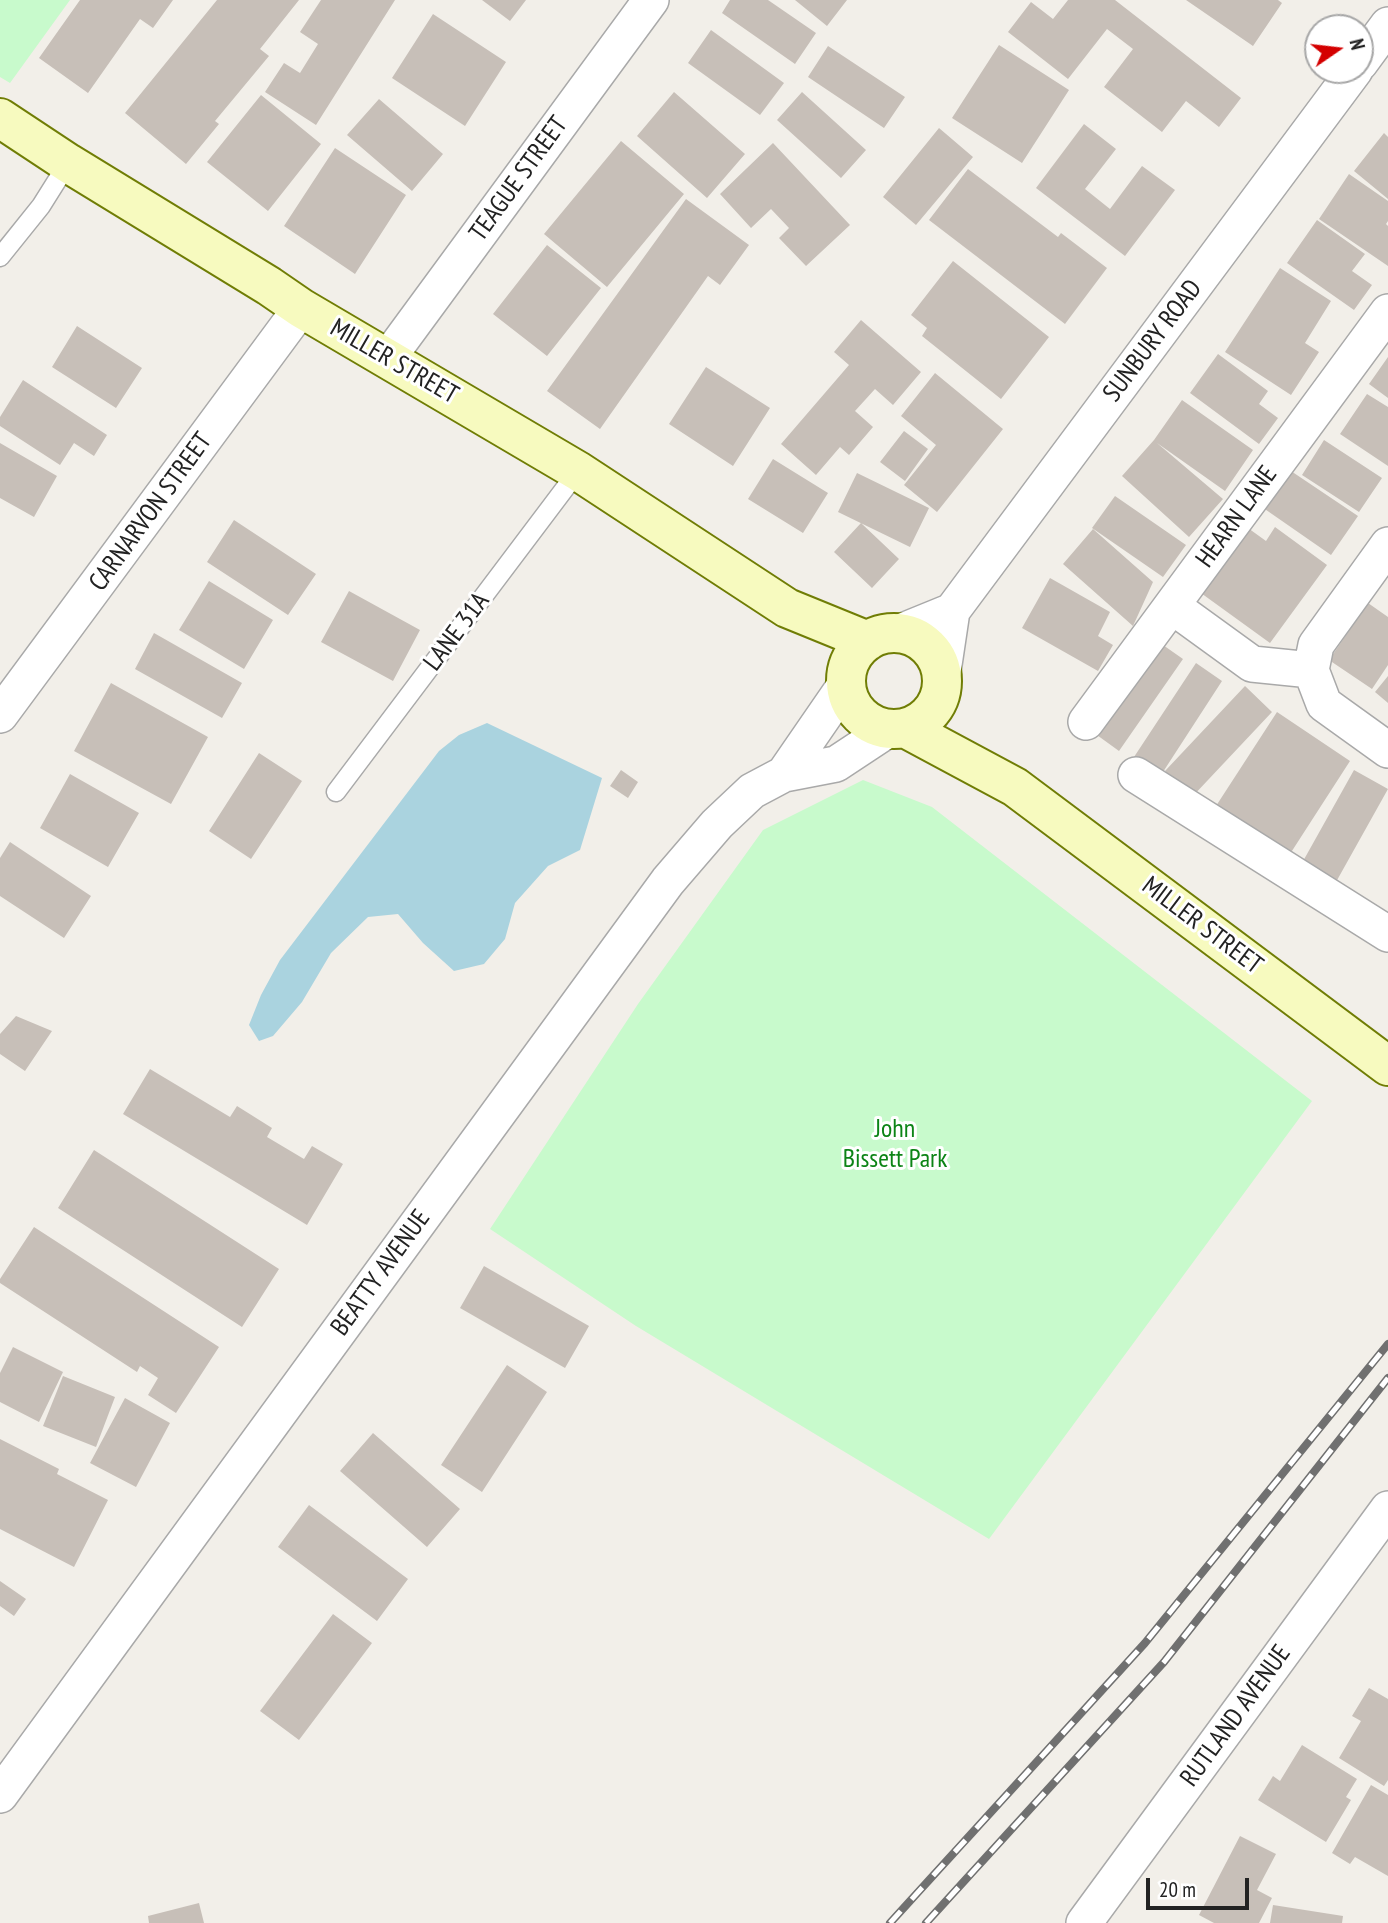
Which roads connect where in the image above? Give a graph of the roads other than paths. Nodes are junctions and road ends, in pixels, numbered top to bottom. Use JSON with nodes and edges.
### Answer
{"nodes":[{"id":1,"x":651,"y":0,"type":"edge"},
{"id":2,"x":1388,"y":25,"type":"edge"},
{"id":3,"x":1374,"y":52,"type":"edge"},
{"id":4,"x":1353,"y":84,"type":"edge"},
{"id":5,"x":0,"y":118,"type":"edge"},
{"id":6,"x":68,"y":163,"type":"junction"},
{"id":7,"x":0,"y":257,"type":"edge"},
{"id":8,"x":301,"y":308,"type":"junction"},
{"id":9,"x":1388,"y":312,"type":"edge"},
{"id":10,"x":388,"y":358,"type":"junction"},
{"id":11,"x":578,"y":471,"type":"junction"},
{"id":12,"x":1384,"y":560,"type":"edge"},
{"id":13,"x":1172,"y":606,"type":"junction"},
{"id":14,"x":788,"y":608,"type":"junction"},
{"id":15,"x":952,"y":611,"type":"junction"},
{"id":16,"x":883,"y":637,"type":"junction"},
{"id":17,"x":1311,"y":670,"type":"junction"},
{"id":18,"x":846,"y":680,"type":"junction"},
{"id":19,"x":939,"y":691,"type":"junction"},
{"id":20,"x":0,"y":715,"type":"edge"},
{"id":21,"x":1086,"y":722,"type":"dead end"},
{"id":22,"x":897,"y":729,"type":"junction"},
{"id":23,"x":1388,"y":750,"type":"edge"},
{"id":24,"x":784,"y":774,"type":"junction"},
{"id":25,"x":1136,"y":775,"type":"dead end"},
{"id":26,"x":1015,"y":787,"type":"junction"},
{"id":27,"x":336,"y":792,"type":"dead end"},
{"id":28,"x":1388,"y":934,"type":"edge"},
{"id":29,"x":1388,"y":1066,"type":"edge"},
{"id":30,"x":1388,"y":1509,"type":"edge"},
{"id":31,"x":0,"y":1794,"type":"edge"},
{"id":32,"x":1084,"y":1923,"type":"edge"}],
"edges":[{"from":1,"to":10,"type":"street","name":"TEAGUE STREET"},
{"from":2,"to":3,"type":"street","name":"SUNBURY ROAD"},
{"from":4,"to":15,"type":"street","name":"SUNBURY ROAD"},
{"from":5,"to":6,"type":"main road","name":"MILLER STREET"},
{"from":6,"to":7,"type":"lane"},
{"from":6,"to":8,"type":"main road","name":"MILLER STREET"},
{"from":8,"to":10,"type":"main road","name":"MILLER STREET"},
{"from":8,"to":20,"type":"street","name":"CARNARVON STREET"},
{"from":9,"to":13,"type":"street","name":"HEARN LANE"},
{"from":10,"to":11,"type":"main road","name":"MILLER STREET"},
{"from":11,"to":14,"type":"main road","name":"MILLER STREET"},
{"from":11,"to":27,"type":"lane","name":"LANE 31A"},
{"from":12,"to":17,"type":"street"},
{"from":13,"to":17,"type":"street"},
{"from":13,"to":21,"type":"street","name":"HEARN LANE"},
{"from":14,"to":16,"type":"main road","name":"MILLER STREET"},
{"from":14,"to":18,"type":"main road","name":"MILLER STREET"},
{"from":15,"to":16,"type":"street"},
{"from":15,"to":19,"type":"street","name":"SUNBURY ROAD"},
{"from":16,"to":18,"type":"main road"},
{"from":16,"to":19,"type":"main road"},
{"from":17,"to":23,"type":"street"},
{"from":18,"to":22,"type":"main road"},
{"from":18,"to":24,"type":"street","name":"BEATTY AVENUE"},
{"from":19,"to":22,"type":"main road"},
{"from":19,"to":26,"type":"main road","name":"MILLER STREET"},
{"from":22,"to":24,"type":"street","name":"BEATTY AVENUE"},
{"from":22,"to":26,"type":"main road","name":"MILLER STREET"},
{"from":24,"to":31,"type":"street","name":"BEATTY AVENUE"},
{"from":25,"to":28,"type":"street"},
{"from":26,"to":29,"type":"main road","name":"MILLER STREET"},
{"from":30,"to":32,"type":"street","name":"RUTLAND AVENUE"}]}
